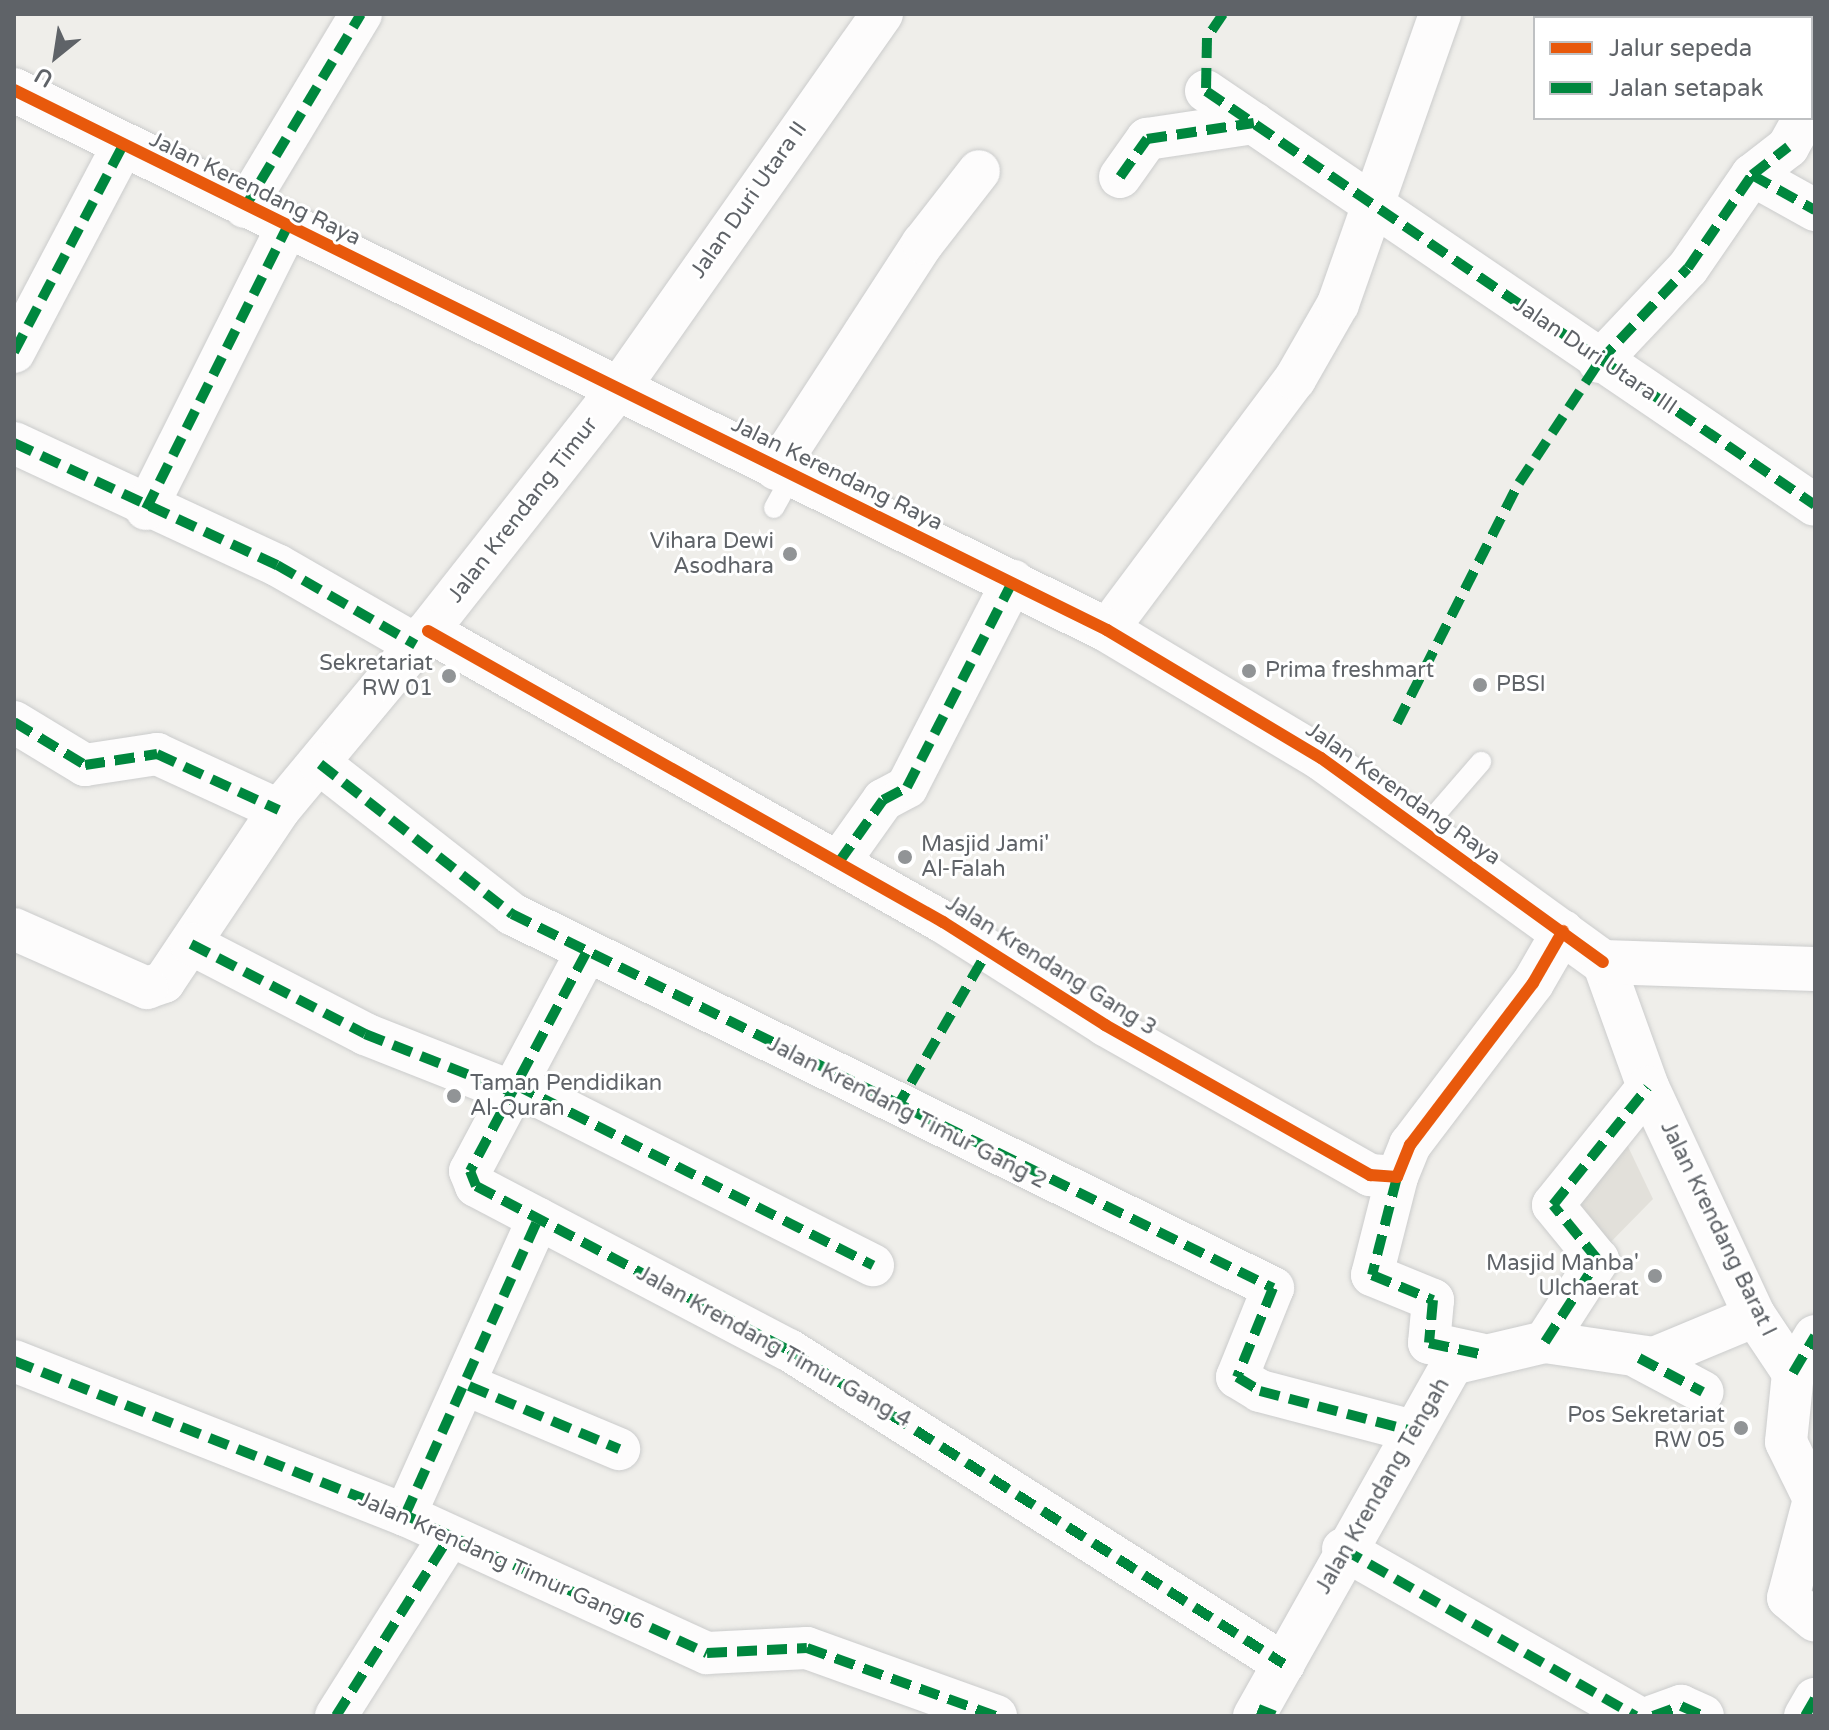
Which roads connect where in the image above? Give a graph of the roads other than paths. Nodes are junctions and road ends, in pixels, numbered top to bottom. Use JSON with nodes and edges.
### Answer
{"nodes":[{"id":1,"x":361,"y":14,"type":"edge"},
{"id":2,"x":882,"y":14,"type":"edge"},
{"id":3,"x":1440,"y":14,"type":"edge"},
{"id":4,"x":14,"y":90,"type":"edge"},
{"id":5,"x":1206,"y":91,"type":"dead end"},
{"id":6,"x":1803,"y":120,"type":"edge"},
{"id":7,"x":1254,"y":123,"type":"junction"},
{"id":8,"x":122,"y":147,"type":"junction"},
{"id":9,"x":979,"y":171,"type":"dead end"},
{"id":10,"x":1752,"y":175,"type":"junction"},
{"id":11,"x":1120,"y":177,"type":"dead end"},
{"id":12,"x":1376,"y":206,"type":"junction"},
{"id":13,"x":245,"y":207,"type":"junction"},
{"id":14,"x":1815,"y":210,"type":"edge"},
{"id":15,"x":287,"y":227,"type":"junction"},
{"id":16,"x":14,"y":352,"type":"edge"},
{"id":17,"x":1599,"y":362,"type":"junction"},
{"id":18,"x":619,"y":388,"type":"junction"},
{"id":19,"x":14,"y":443,"type":"edge"},
{"id":20,"x":781,"y":484,"type":"junction"},
{"id":21,"x":1815,"y":505,"type":"edge"},
{"id":22,"x":146,"y":509,"type":"junction"},
{"id":23,"x":1013,"y":581,"type":"junction"},
{"id":24,"x":1107,"y":630,"type":"junction"},
{"id":25,"x":422,"y":638,"type":"junction"},
{"id":26,"x":14,"y":722,"type":"edge"},
{"id":27,"x":1481,"y":762,"type":"dead end"},
{"id":28,"x":320,"y":764,"type":"junction"},
{"id":29,"x":279,"y":810,"type":"junction"},
{"id":30,"x":1423,"y":829,"type":"junction"},
{"id":31,"x":839,"y":862,"type":"junction"},
{"id":32,"x":14,"y":929,"type":"edge"},
{"id":33,"x":1563,"y":931,"type":"junction"},
{"id":34,"x":191,"y":944,"type":"junction"},
{"id":35,"x":586,"y":953,"type":"junction"},
{"id":36,"x":1603,"y":962,"type":"junction"},
{"id":37,"x":1815,"y":969,"type":"edge"},
{"id":38,"x":1648,"y":1087,"type":"junction"},
{"id":39,"x":514,"y":1089,"type":"junction"},
{"id":40,"x":1397,"y":1177,"type":"junction"},
{"id":41,"x":538,"y":1219,"type":"junction"},
{"id":42,"x":873,"y":1265,"type":"dead end"},
{"id":43,"x":1755,"y":1316,"type":"junction"},
{"id":44,"x":1815,"y":1336,"type":"edge"},
{"id":45,"x":1545,"y":1342,"type":"junction"},
{"id":46,"x":1480,"y":1354,"type":"junction"},
{"id":47,"x":1639,"y":1358,"type":"junction"},
{"id":48,"x":14,"y":1361,"type":"edge"},
{"id":49,"x":1793,"y":1373,"type":"junction"},
{"id":50,"x":469,"y":1386,"type":"junction"},
{"id":51,"x":1703,"y":1392,"type":"dead end"},
{"id":52,"x":1412,"y":1431,"type":"junction"},
{"id":53,"x":619,"y":1449,"type":"dead end"},
{"id":54,"x":405,"y":1515,"type":"junction"},
{"id":55,"x":448,"y":1539,"type":"junction"},
{"id":56,"x":1343,"y":1549,"type":"junction"},
{"id":57,"x":1815,"y":1621,"type":"edge"},
{"id":58,"x":1284,"y":1664,"type":"junction"},
{"id":59,"x":1815,"y":1699,"type":"edge"},
{"id":60,"x":1262,"y":1714,"type":"edge"},
{"id":61,"x":336,"y":1716,"type":"edge"},
{"id":62,"x":996,"y":1716,"type":"edge"},
{"id":63,"x":1636,"y":1716,"type":"edge"},
{"id":64,"x":1653,"y":1716,"type":"edge"},
{"id":65,"x":1703,"y":1716,"type":"edge"},
{"id":66,"x":1805,"y":1716,"type":"edge"}],
"edges":[{"from":1,"to":13,"type":"street"},
{"from":2,"to":18,"type":"street","name":"Jalan Duri Utara II"},
{"from":3,"to":12,"type":"street"},
{"from":4,"to":8,"type":"street","name":"Jalan Kerendang Raya"},
{"from":5,"to":7,"type":"street","name":"Jalan Duri Utara III"},
{"from":6,"to":10,"type":"street"},
{"from":7,"to":11,"type":"street"},
{"from":7,"to":12,"type":"street","name":"Jalan Duri Utara III"},
{"from":8,"to":13,"type":"street","name":"Jalan Kerendang Raya"},
{"from":8,"to":16,"type":"street"},
{"from":9,"to":20,"type":"street"},
{"from":10,"to":14,"type":"street"},
{"from":10,"to":17,"type":"street"},
{"from":12,"to":17,"type":"street","name":"Jalan Duri Utara III"},
{"from":12,"to":24,"type":"street"},
{"from":13,"to":15,"type":"street","name":"Jalan Kerendang Raya"},
{"from":15,"to":18,"type":"street","name":"Jalan Kerendang Raya"},
{"from":15,"to":22,"type":"street"},
{"from":17,"to":21,"type":"street","name":"Jalan Duri Utara III"},
{"from":18,"to":20,"type":"street","name":"Jalan Kerendang Raya"},
{"from":18,"to":25,"type":"street","name":"Jalan Krendang Timur"},
{"from":19,"to":22,"type":"street","name":"Jalan Krendang Gang 3"},
{"from":20,"to":23,"type":"street","name":"Jalan Kerendang Raya"},
{"from":22,"to":25,"type":"street","name":"Jalan Krendang Gang 3"},
{"from":23,"to":24,"type":"street","name":"Jalan Kerendang Raya"},
{"from":23,"to":31,"type":"street"},
{"from":24,"to":30,"type":"street","name":"Jalan Kerendang Raya"},
{"from":25,"to":28,"type":"street","name":"Jalan Krendang Timur"},
{"from":25,"to":31,"type":"street","name":"Jalan Krendang Gang 3"},
{"from":26,"to":29,"type":"street"},
{"from":27,"to":30,"type":"lane"},
{"from":28,"to":29,"type":"street","name":"Jalan Krendang Timur"},
{"from":28,"to":35,"type":"street","name":"Jalan Krendang Timur Gang 2"},
{"from":29,"to":34,"type":"street","name":"Jalan Krendang Timur"},
{"from":30,"to":33,"type":"street","name":"Jalan Kerendang Raya"},
{"from":31,"to":40,"type":"street","name":"Jalan Krendang Gang 3"},
{"from":32,"to":34,"type":"street","name":"Jalan Krendang Timur"},
{"from":33,"to":36,"type":"street","name":"Jalan Kerendang Raya"},
{"from":33,"to":40,"type":"street"},
{"from":34,"to":39,"type":"street"},
{"from":35,"to":39,"type":"street","name":"Jalan Krendang Timur Gang 4"},
{"from":35,"to":52,"type":"street","name":"Jalan Krendang Timur Gang 2"},
{"from":36,"to":37,"type":"street"},
{"from":36,"to":38,"type":"street","name":"Jalan Krendang Barat I"},
{"from":38,"to":43,"type":"street","name":"Jalan Krendang Barat I"},
{"from":38,"to":45,"type":"street"},
{"from":39,"to":41,"type":"street","name":"Jalan Krendang Timur Gang 4"},
{"from":39,"to":42,"type":"street"},
{"from":40,"to":46,"type":"street"},
{"from":41,"to":50,"type":"street"},
{"from":41,"to":58,"type":"street","name":"Jalan Krendang Timur Gang 4"},
{"from":43,"to":47,"type":"street","name":"Jalan Krendang Tengah"},
{"from":43,"to":49,"type":"street","name":"Jalan Krendang Barat I"},
{"from":44,"to":49,"type":"street"},
{"from":45,"to":46,"type":"street","name":"Jalan Krendang Tengah"},
{"from":45,"to":47,"type":"street","name":"Jalan Krendang Tengah"},
{"from":46,"to":52,"type":"street","name":"Jalan Krendang Tengah"},
{"from":47,"to":51,"type":"street"},
{"from":48,"to":54,"type":"street","name":"Jalan Krendang Timur Gang 6"},
{"from":49,"to":57,"type":"street"},
{"from":50,"to":53,"type":"street"},
{"from":50,"to":54,"type":"street"},
{"from":52,"to":56,"type":"street","name":"Jalan Krendang Tengah"},
{"from":54,"to":55,"type":"street","name":"Jalan Krendang Timur Gang 6"},
{"from":55,"to":61,"type":"street"},
{"from":55,"to":62,"type":"street","name":"Jalan Krendang Timur Gang 6"},
{"from":56,"to":58,"type":"street","name":"Jalan Krendang Tengah"},
{"from":56,"to":63,"type":"street"},
{"from":58,"to":60,"type":"street","name":"Jalan Krendang Tengah"},
{"from":59,"to":66,"type":"street"},
{"from":64,"to":65,"type":"street"}]}
